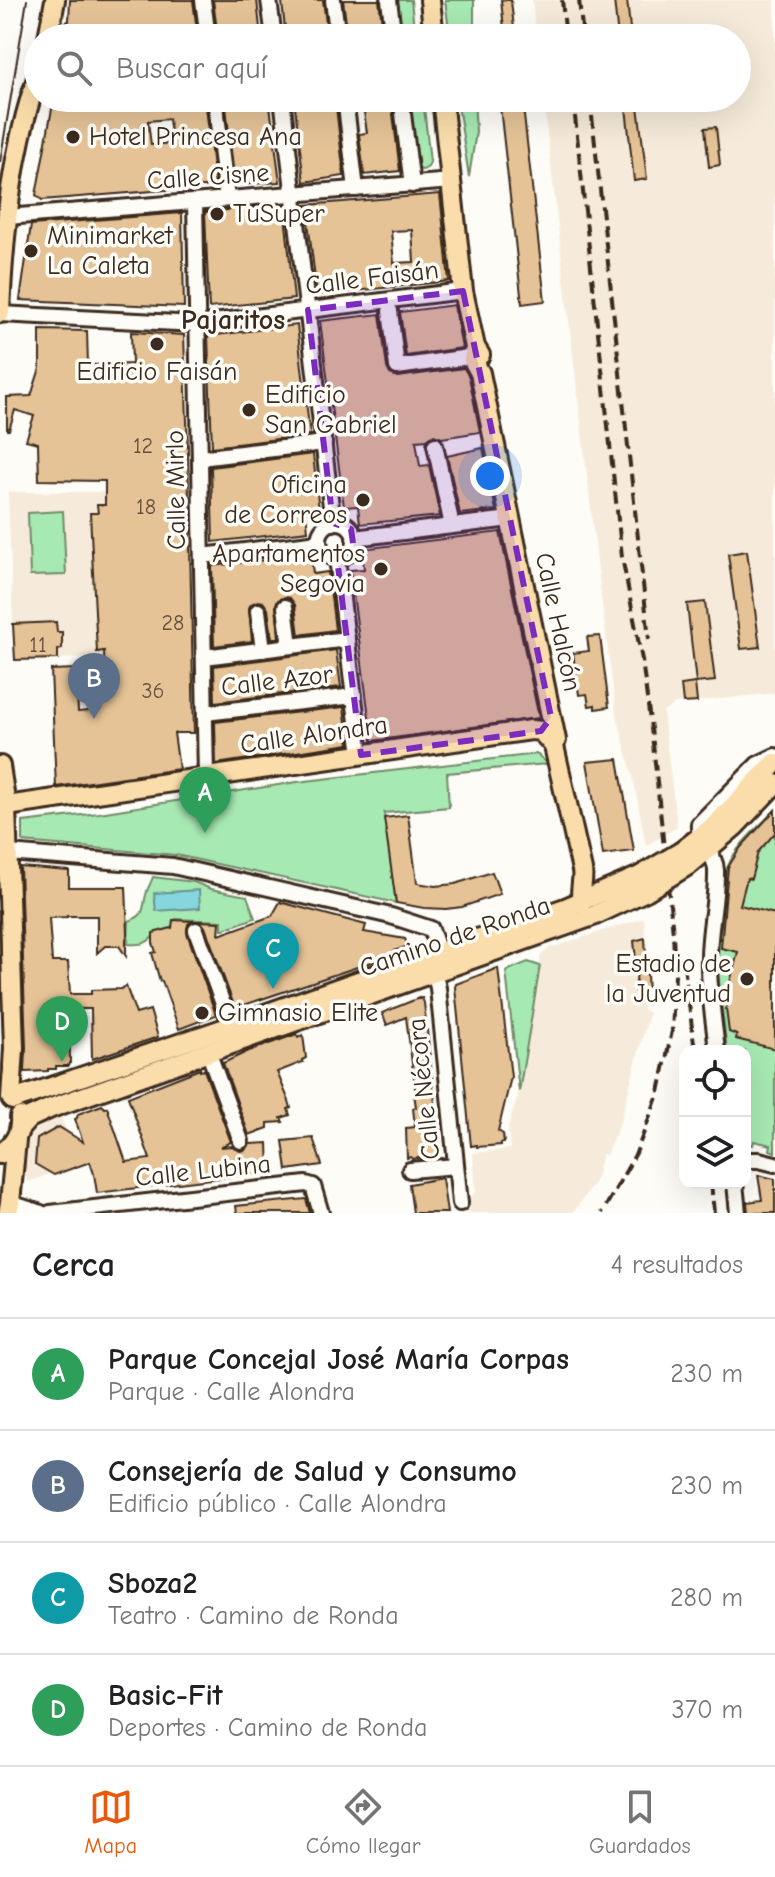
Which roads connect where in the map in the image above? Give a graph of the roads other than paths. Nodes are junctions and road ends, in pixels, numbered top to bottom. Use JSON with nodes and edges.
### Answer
{"nodes":[{"id":1,"x":55,"y":0,"type":"edge"},
{"id":2,"x":203,"y":0,"type":"edge"},
{"id":3,"x":269,"y":0,"type":"edge"},
{"id":4,"x":333,"y":0,"type":"edge"},
{"id":5,"x":389,"y":0,"type":"edge"},
{"id":6,"x":430,"y":0,"type":"edge"},
{"id":7,"x":51,"y":24,"type":"edge"},
{"id":8,"x":206,"y":24,"type":"edge"},
{"id":9,"x":272,"y":24,"type":"edge"},
{"id":10,"x":336,"y":24,"type":"edge"},
{"id":11,"x":392,"y":24,"type":"edge"},
{"id":12,"x":433,"y":24,"type":"edge"},
{"id":13,"x":26,"y":112,"type":"edge"},
{"id":14,"x":217,"y":112,"type":"edge"},
{"id":15,"x":284,"y":112,"type":"edge"},
{"id":16,"x":347,"y":112,"type":"edge"},
{"id":17,"x":403,"y":112,"type":"edge"},
{"id":18,"x":444,"y":112,"type":"edge"},
{"id":19,"x":452,"y":181,"type":"junction"},
{"id":20,"x":412,"y":185,"type":"junction"},
{"id":21,"x":356,"y":189,"type":"junction"},
{"id":22,"x":293,"y":194,"type":"junction"},
{"id":23,"x":227,"y":199,"type":"junction"},
{"id":24,"x":195,"y":202,"type":"junction"},
{"id":25,"x":7,"y":217,"type":"junction"},
{"id":26,"x":463,"y":291,"type":"junction"},
{"id":27,"x":308,"y":310,"type":"junction"},
{"id":28,"x":390,"y":311,"type":"dead end"},
{"id":29,"x":0,"y":313,"type":"edge"},
{"id":30,"x":197,"y":324,"type":"junction"},
{"id":31,"x":476,"y":360,"type":"junction"},
{"id":32,"x":324,"y":443,"type":"junction"},
{"id":33,"x":435,"y":445,"type":"dead end"},
{"id":34,"x":200,"y":458,"type":"junction"},
{"id":35,"x":510,"y":519,"type":"junction"},
{"id":36,"x":333,"y":523,"type":"junction"},
{"id":37,"x":452,"y":526,"type":"junction"},
{"id":38,"x":354,"y":538,"type":"junction"},
{"id":39,"x":319,"y":542,"type":"junction"},
{"id":40,"x":202,"y":556,"type":"junction"},
{"id":41,"x":337,"y":558,"type":"junction"},
{"id":42,"x":285,"y":607,"type":"dead end"},
{"id":43,"x":258,"y":611,"type":"dead end"},
{"id":44,"x":347,"y":639,"type":"junction"},
{"id":45,"x":290,"y":646,"type":"junction"},
{"id":46,"x":263,"y":650,"type":"junction"},
{"id":47,"x":204,"y":657,"type":"junction"},
{"id":48,"x":354,"y":696,"type":"junction"},
{"id":49,"x":205,"y":713,"type":"junction"},
{"id":50,"x":546,"y":724,"type":"junction"},
{"id":51,"x":361,"y":755,"type":"junction"},
{"id":52,"x":775,"y":756,"type":"edge"},
{"id":53,"x":775,"y":763,"type":"edge"},
{"id":54,"x":0,"y":766,"type":"edge"},
{"id":55,"x":206,"y":777,"type":"junction"},
{"id":56,"x":775,"y":784,"type":"edge"},
{"id":57,"x":3,"y":806,"type":"edge"},
{"id":58,"x":705,"y":843,"type":"junction"},
{"id":59,"x":8,"y":853,"type":"junction"},
{"id":60,"x":590,"y":905,"type":"junction"},
{"id":61,"x":196,"y":930,"type":"dead end"},
{"id":62,"x":439,"y":952,"type":"junction"},
{"id":63,"x":434,"y":971,"type":"junction"},
{"id":64,"x":231,"y":1026,"type":"junction"},
{"id":65,"x":716,"y":1045,"type":"edge"},
{"id":66,"x":212,"y":1062,"type":"dead end"},
{"id":67,"x":8,"y":1096,"type":"edge"},
{"id":68,"x":18,"y":1133,"type":"junction"},
{"id":69,"x":241,"y":1141,"type":"dead end"},
{"id":70,"x":0,"y":1154,"type":"edge"},
{"id":71,"x":751,"y":1160,"type":"edge"},
{"id":72,"x":775,"y":1164,"type":"edge"},
{"id":73,"x":456,"y":1166,"type":"junction"},
{"id":74,"x":410,"y":1170,"type":"dead end"},
{"id":75,"x":736,"y":1189,"type":"edge"},
{"id":76,"x":460,"y":1203,"type":"dead end"},
{"id":77,"x":9,"y":1208,"type":"edge"},
{"id":78,"x":41,"y":1213,"type":"edge"},
{"id":79,"x":50,"y":1213,"type":"edge"},
{"id":80,"x":321,"y":1213,"type":"edge"},
{"id":81,"x":738,"y":1213,"type":"edge"}],
"edges":[{"from":1,"to":7,"type":"main road"},
{"from":2,"to":8,"type":"street"},
{"from":3,"to":9,"type":"street"},
{"from":4,"to":10,"type":"street"},
{"from":5,"to":11,"type":"street"},
{"from":6,"to":12,"type":"main road"},
{"from":13,"to":25,"type":"main road"},
{"from":14,"to":23,"type":"street"},
{"from":15,"to":22,"type":"street"},
{"from":16,"to":21,"type":"street"},
{"from":17,"to":20,"type":"street"},
{"from":18,"to":19,"type":"main road","name":"Calle Halcón"},
{"from":19,"to":20,"type":"street","name":"Calle Cisne"},
{"from":19,"to":26,"type":"main road","name":"Calle Halcón"},
{"from":20,"to":21,"type":"street","name":"Calle Cisne"},
{"from":21,"to":22,"type":"street","name":"Calle Cisne"},
{"from":22,"to":23,"type":"street","name":"Calle Cisne"},
{"from":22,"to":27,"type":"street"},
{"from":23,"to":24,"type":"street","name":"Calle Cisne"},
{"from":24,"to":25,"type":"street","name":"Calle Cisne"},
{"from":24,"to":30,"type":"street","name":"Calle Mirlo"},
{"from":25,"to":29,"type":"main road"},
{"from":26,"to":27,"type":"street","name":"Calle Faisán"},
{"from":26,"to":31,"type":"main road","name":"Calle Halcón"},
{"from":27,"to":30,"type":"street","name":"Calle Faisán"},
{"from":27,"to":32,"type":"street"},
{"from":28,"to":31,"type":"street","name":"Calle Faisán"},
{"from":29,"to":30,"type":"street","name":"Calle Faisán"},
{"from":30,"to":34,"type":"street","name":"Calle Mirlo"},
{"from":31,"to":35,"type":"main road","name":"Calle Halcón"},
{"from":32,"to":34,"type":"street"},
{"from":32,"to":36,"type":"street"},
{"from":33,"to":37,"type":"street"},
{"from":34,"to":40,"type":"street","name":"Calle Mirlo"},
{"from":35,"to":37,"type":"street"},
{"from":35,"to":50,"type":"main road","name":"Calle Halcón"},
{"from":36,"to":38,"type":"street"},
{"from":36,"to":39,"type":"street"},
{"from":37,"to":38,"type":"street"},
{"from":38,"to":41,"type":"street"},
{"from":39,"to":40,"type":"street"},
{"from":39,"to":41,"type":"street"},
{"from":40,"to":47,"type":"street","name":"Calle Mirlo"},
{"from":41,"to":44,"type":"street"},
{"from":42,"to":45,"type":"street"},
{"from":43,"to":46,"type":"street"},
{"from":44,"to":45,"type":"street"},
{"from":44,"to":48,"type":"street"},
{"from":45,"to":46,"type":"street"},
{"from":46,"to":47,"type":"street"},
{"from":47,"to":49,"type":"street","name":"Calle Mirlo"},
{"from":48,"to":49,"type":"street","name":"Calle Azor"},
{"from":48,"to":51,"type":"street"},
{"from":49,"to":55,"type":"street","name":"Calle Mirlo"},
{"from":50,"to":51,"type":"main road","name":"Calle Alondra"},
{"from":50,"to":60,"type":"main road"},
{"from":51,"to":55,"type":"main road","name":"Calle Alondra"},
{"from":52,"to":58,"type":"street"},
{"from":53,"to":58,"type":"main road","name":"Camino de Ronda"},
{"from":54,"to":57,"type":"main road"},
{"from":55,"to":57,"type":"main road","name":"Calle Alondra"},
{"from":56,"to":58,"type":"main road","name":"Camino de Ronda"},
{"from":57,"to":59,"type":"main road"},
{"from":58,"to":60,"type":"main road","name":"Camino de Ronda","bridge":true},
{"from":58,"to":65,"type":"street"},
{"from":59,"to":62,"type":"street"},
{"from":59,"to":67,"type":"main road"},
{"from":60,"to":62,"type":"main road","name":"Camino de Ronda"},
{"from":60,"to":63,"type":"main road","name":"Camino de Ronda"},
{"from":61,"to":64,"type":"street"},
{"from":62,"to":64,"type":"main road","name":"Camino de Ronda"},
{"from":63,"to":68,"type":"main road","name":"Camino de Ronda"},
{"from":63,"to":73,"type":"street","name":"Calle Nécora"},
{"from":64,"to":67,"type":"main road","name":"Camino de Ronda"},
{"from":66,"to":69,"type":"street"},
{"from":67,"to":68,"type":"main road"},
{"from":68,"to":70,"type":"main road","name":"Camino de Ronda"},
{"from":68,"to":77,"type":"main road"},
{"from":71,"to":72,"type":"street"},
{"from":73,"to":74,"type":"street"},
{"from":73,"to":76,"type":"street","name":"Calle Nécora"},
{"from":75,"to":81,"type":"street"},
{"from":77,"to":78,"type":"street"},
{"from":79,"to":80,"type":"street","name":"Calle Lubina"}]}
